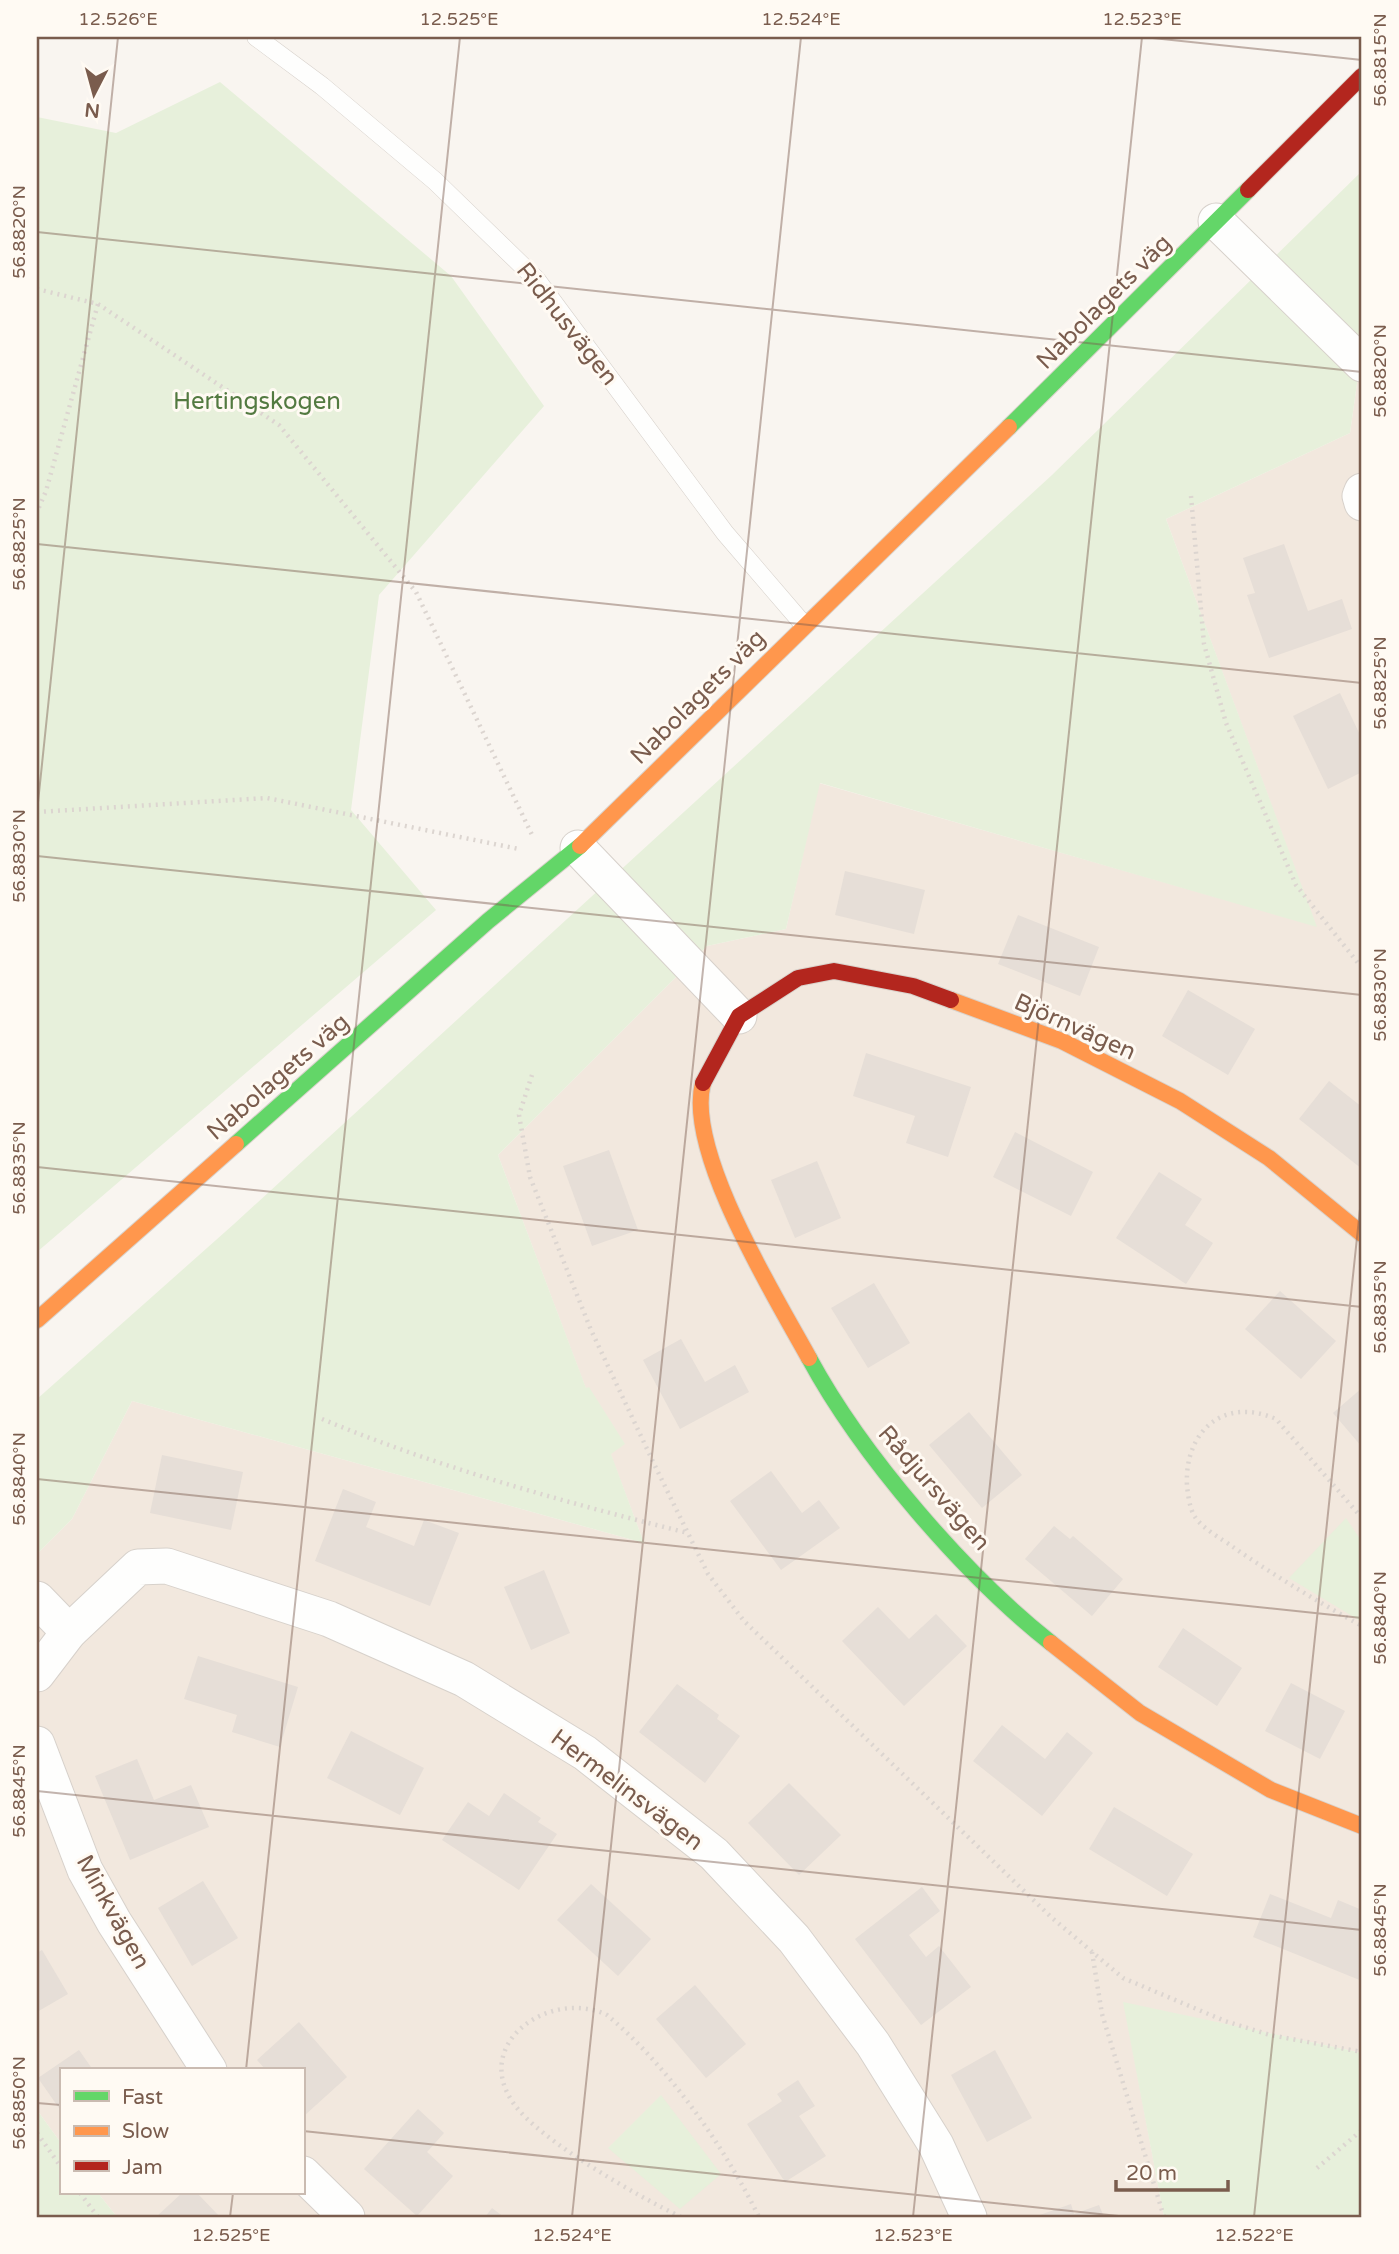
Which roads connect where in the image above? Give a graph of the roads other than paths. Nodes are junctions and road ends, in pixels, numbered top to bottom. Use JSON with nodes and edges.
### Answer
{"nodes":[{"id":1,"x":256,"y":37,"type":"edge"},
{"id":2,"x":1362,"y":76,"type":"edge"},
{"id":3,"x":1216,"y":222,"type":"junction"},
{"id":4,"x":1362,"y":364,"type":"edge"},
{"id":5,"x":1362,"y":491,"type":"edge"},
{"id":6,"x":1362,"y":503,"type":"edge"},
{"id":7,"x":804,"y":625,"type":"junction"},
{"id":8,"x":578,"y":848,"type":"junction"},
{"id":9,"x":739,"y":1016,"type":"junction"},
{"id":10,"x":1362,"y":1234,"type":"edge"},
{"id":11,"x":37,"y":1320,"type":"edge"},
{"id":12,"x":37,"y":1599,"type":"edge"},
{"id":13,"x":69,"y":1632,"type":"junction"},
{"id":14,"x":37,"y":1674,"type":"edge"},
{"id":15,"x":37,"y":1744,"type":"edge"},
{"id":16,"x":1362,"y":1826,"type":"edge"},
{"id":17,"x":208,"y":2068,"type":"edge"},
{"id":18,"x":304,"y":2175,"type":"edge"},
{"id":19,"x":347,"y":2217,"type":"edge"},
{"id":20,"x":968,"y":2217,"type":"edge"}],
"edges":[{"from":1,"to":7,"type":"lane","name":"Ridhusvägen"},
{"from":2,"to":3,"type":"street","name":"Nabolagets väg"},
{"from":3,"to":4,"type":"street"},
{"from":3,"to":7,"type":"street","name":"Nabolagets väg"},
{"from":5,"to":6,"type":"street"},
{"from":7,"to":8,"type":"street","name":"Nabolagets väg"},
{"from":8,"to":9,"type":"street"},
{"from":8,"to":11,"type":"street","name":"Nabolagets väg"},
{"from":9,"to":10,"type":"street","name":"Björnvägen"},
{"from":9,"to":16,"type":"street","name":"Rådjursvägen"},
{"from":12,"to":13,"type":"street"},
{"from":13,"to":14,"type":"street"},
{"from":13,"to":20,"type":"street","name":"Hermelinsvägen"},
{"from":15,"to":17,"type":"street","name":"Minkvägen"},
{"from":18,"to":19,"type":"street"}]}
